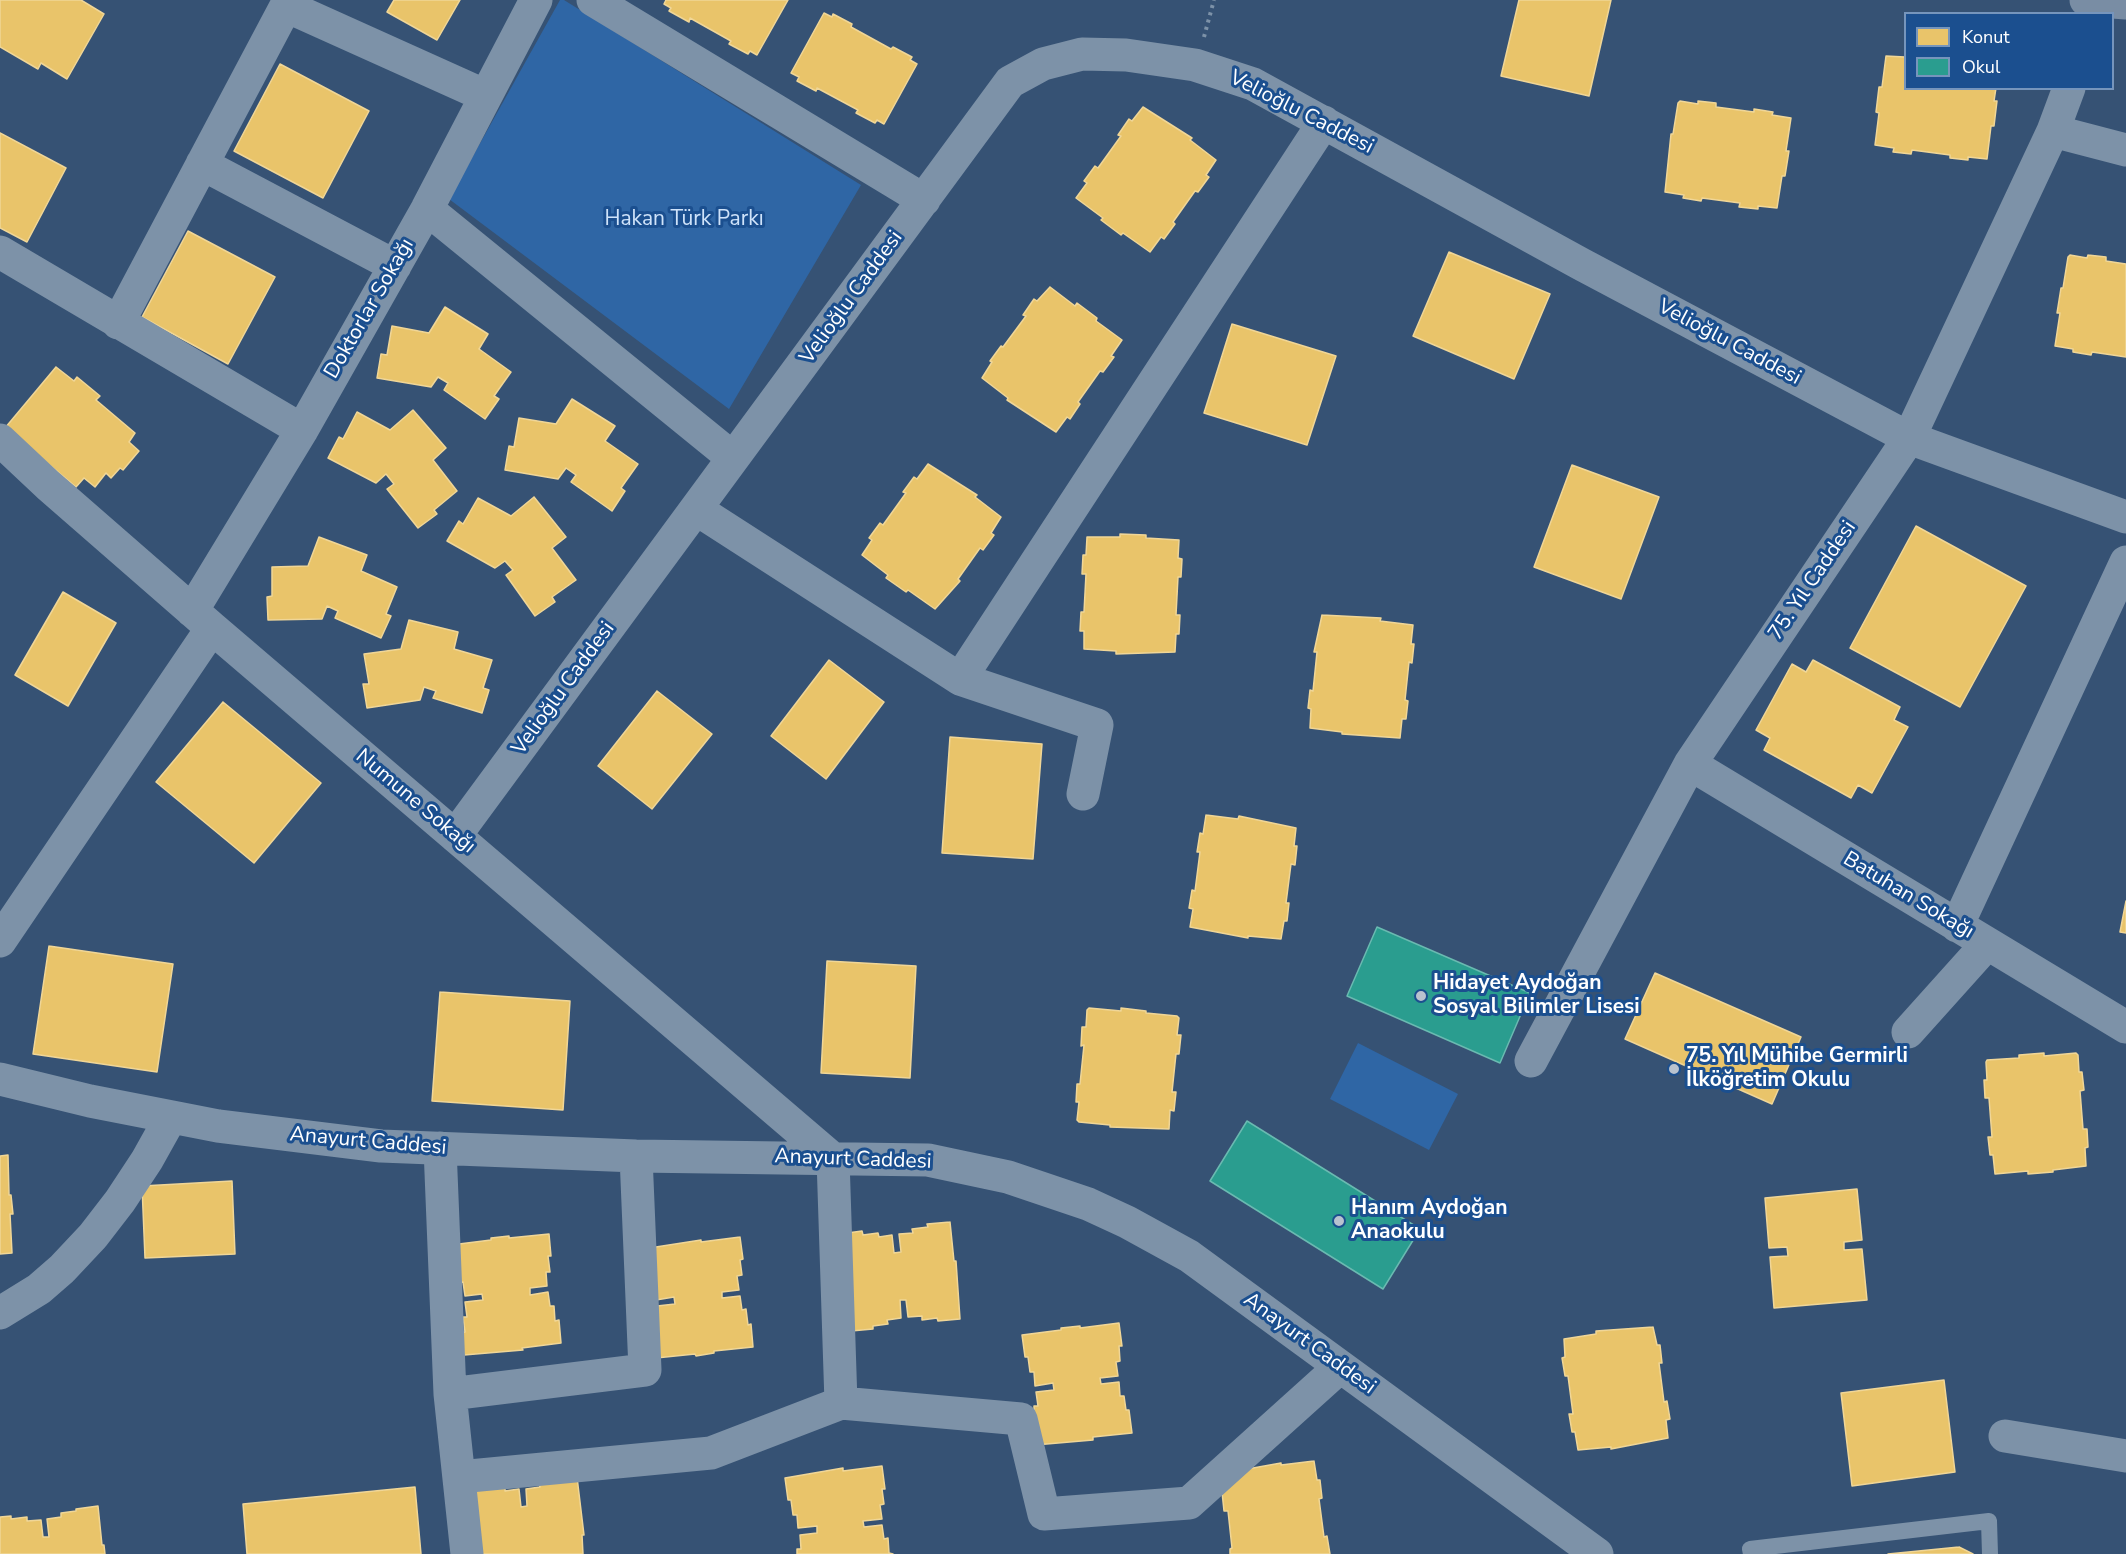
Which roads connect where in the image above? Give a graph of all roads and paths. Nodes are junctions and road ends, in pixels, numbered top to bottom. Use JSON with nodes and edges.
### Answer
{"nodes":[{"id":1,"x":536,"y":0,"type":"edge"},
{"id":2,"x":593,"y":0,"type":"edge"},
{"id":3,"x":1214,"y":0,"type":"edge"},
{"id":4,"x":278,"y":3,"type":"edge"},
{"id":5,"x":1195,"y":65,"type":"junction"},
{"id":6,"x":2067,"y":90,"type":"edge"},
{"id":7,"x":486,"y":96,"type":"junction"},
{"id":8,"x":1324,"y":122,"type":"junction"},
{"id":9,"x":2053,"y":131,"type":"junction"},
{"id":10,"x":2126,"y":150,"type":"edge"},
{"id":11,"x":202,"y":164,"type":"junction"},
{"id":12,"x":924,"y":200,"type":"junction"},
{"id":13,"x":427,"y":209,"type":"junction"},
{"id":14,"x":0,"y":252,"type":"edge"},
{"id":15,"x":395,"y":266,"type":"junction"},
{"id":16,"x":118,"y":323,"type":"junction"},
{"id":17,"x":302,"y":430,"type":"junction"},
{"id":18,"x":1909,"y":438,"type":"junction"},
{"id":19,"x":0,"y":440,"type":"edge"},
{"id":20,"x":733,"y":458,"type":"junction"},
{"id":21,"x":696,"y":508,"type":"junction"},
{"id":22,"x":2126,"y":517,"type":"edge"},
{"id":23,"x":2126,"y":562,"type":"edge"},
{"id":24,"x":202,"y":620,"type":"junction"},
{"id":25,"x":960,"y":679,"type":"junction"},
{"id":26,"x":1690,"y":764,"type":"junction"},
{"id":27,"x":1083,"y":794,"type":"dead end"},
{"id":28,"x":455,"y":836,"type":"junction"},
{"id":29,"x":1957,"y":926,"type":"junction"},
{"id":30,"x":0,"y":941,"type":"edge"},
{"id":31,"x":1987,"y":944,"type":"junction"},
{"id":32,"x":2126,"y":1027,"type":"edge"},
{"id":33,"x":1908,"y":1032,"type":"dead end"},
{"id":34,"x":1531,"y":1061,"type":"dead end"},
{"id":35,"x":0,"y":1079,"type":"edge"},
{"id":36,"x":171,"y":1117,"type":"junction"},
{"id":37,"x":440,"y":1148,"type":"junction"},
{"id":38,"x":636,"y":1156,"type":"junction"},
{"id":39,"x":833,"y":1159,"type":"junction"},
{"id":40,"x":0,"y":1313,"type":"edge"},
{"id":41,"x":1340,"y":1366,"type":"junction"},
{"id":42,"x":450,"y":1394,"type":"junction"},
{"id":43,"x":841,"y":1403,"type":"junction"},
{"id":44,"x":2005,"y":1436,"type":"dead end"},
{"id":45,"x":2126,"y":1456,"type":"edge"},
{"id":46,"x":459,"y":1477,"type":"junction"},
{"id":47,"x":467,"y":1554,"type":"edge"},
{"id":48,"x":1597,"y":1554,"type":"edge"},
{"id":49,"x":1751,"y":1554,"type":"edge"},
{"id":50,"x":1990,"y":1554,"type":"edge"}],
"edges":[{"from":1,"to":7,"type":"street","name":"Doktorlar Sokağı"},
{"from":2,"to":12,"type":"street"},
{"from":3,"to":5,"type":"path"},
{"from":4,"to":7,"type":"street"},
{"from":4,"to":11,"type":"street"},
{"from":5,"to":8,"type":"street","name":"Velioğlu Caddesi"},
{"from":5,"to":12,"type":"street","name":"Velioğlu Caddesi"},
{"from":6,"to":9,"type":"street","name":"75. Yıl Caddesi"},
{"from":7,"to":13,"type":"street","name":"Doktorlar Sokağı"},
{"from":8,"to":18,"type":"street","name":"Velioğlu Caddesi"},
{"from":8,"to":25,"type":"street"},
{"from":9,"to":10,"type":"street"},
{"from":9,"to":18,"type":"street","name":"75. Yıl Caddesi"},
{"from":11,"to":15,"type":"street"},
{"from":11,"to":16,"type":"street"},
{"from":12,"to":20,"type":"street","name":"Velioğlu Caddesi"},
{"from":13,"to":15,"type":"street","name":"Doktorlar Sokağı"},
{"from":13,"to":20,"type":"street"},
{"from":14,"to":16,"type":"street"},
{"from":15,"to":17,"type":"street","name":"Doktorlar Sokağı"},
{"from":16,"to":17,"type":"street"},
{"from":17,"to":24,"type":"street","name":"Doktorlar Sokağı"},
{"from":18,"to":22,"type":"street","name":"Velioğlu Caddesi"},
{"from":18,"to":26,"type":"street","name":"75. Yıl Caddesi"},
{"from":19,"to":24,"type":"street","name":"Numune Sokağı"},
{"from":20,"to":21,"type":"street","name":"Velioğlu Caddesi"},
{"from":21,"to":25,"type":"street"},
{"from":21,"to":28,"type":"street","name":"Velioğlu Caddesi"},
{"from":23,"to":29,"type":"street"},
{"from":24,"to":28,"type":"street","name":"Numune Sokağı"},
{"from":24,"to":30,"type":"street","name":"Doktorlar Sokağı"},
{"from":25,"to":27,"type":"street"},
{"from":26,"to":29,"type":"street","name":"Batuhan Sokağı"},
{"from":26,"to":34,"type":"street","name":"75. Yıl Caddesi"},
{"from":28,"to":39,"type":"street","name":"Numune Sokağı"},
{"from":29,"to":31,"type":"street","name":"Batuhan Sokağı"},
{"from":31,"to":32,"type":"street","name":"Batuhan Sokağı"},
{"from":31,"to":33,"type":"street"},
{"from":35,"to":36,"type":"street","name":"Anayurt Caddesi"},
{"from":36,"to":37,"type":"street","name":"Anayurt Caddesi"},
{"from":36,"to":40,"type":"street"},
{"from":37,"to":38,"type":"street","name":"Anayurt Caddesi"},
{"from":37,"to":42,"type":"street"},
{"from":38,"to":39,"type":"street","name":"Anayurt Caddesi"},
{"from":38,"to":42,"type":"street"},
{"from":39,"to":41,"type":"street","name":"Anayurt Caddesi"},
{"from":39,"to":43,"type":"street"},
{"from":41,"to":43,"type":"street"},
{"from":41,"to":48,"type":"street","name":"Anayurt Caddesi"},
{"from":42,"to":46,"type":"street"},
{"from":43,"to":46,"type":"street"},
{"from":44,"to":45,"type":"street"},
{"from":46,"to":47,"type":"street"},
{"from":49,"to":50,"type":"lane"}]}
